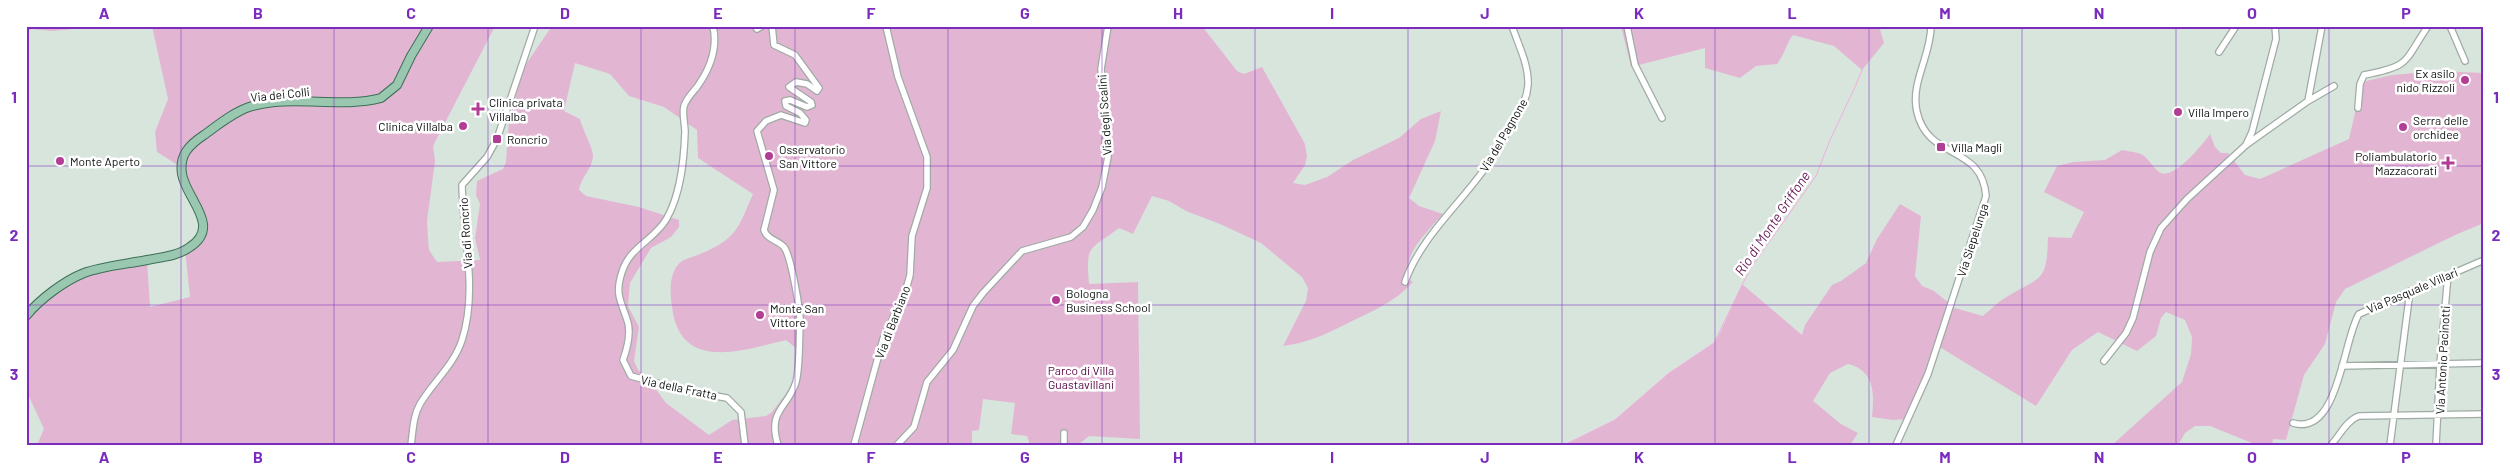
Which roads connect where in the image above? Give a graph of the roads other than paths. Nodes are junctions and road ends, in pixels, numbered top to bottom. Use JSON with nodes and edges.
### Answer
{"nodes":[{"id":1,"x":429,"y":26,"type":"edge"},
{"id":2,"x":535,"y":26,"type":"edge"},
{"id":3,"x":713,"y":26,"type":"edge"},
{"id":4,"x":755,"y":26,"type":"edge"},
{"id":5,"x":762,"y":26,"type":"edge"},
{"id":6,"x":772,"y":26,"type":"edge"},
{"id":7,"x":886,"y":26,"type":"edge"},
{"id":8,"x":1108,"y":26,"type":"edge"},
{"id":9,"x":1512,"y":26,"type":"edge"},
{"id":10,"x":1627,"y":26,"type":"edge"},
{"id":11,"x":1931,"y":26,"type":"edge"},
{"id":12,"x":2236,"y":26,"type":"edge"},
{"id":13,"x":2275,"y":26,"type":"edge"},
{"id":14,"x":2322,"y":26,"type":"edge"},
{"id":15,"x":2428,"y":26,"type":"edge"},
{"id":16,"x":2450,"y":26,"type":"edge"},
{"id":17,"x":2219,"y":52,"type":"dead end"},
{"id":18,"x":2465,"y":62,"type":"dead end"},
{"id":19,"x":2334,"y":86,"type":"dead end"},
{"id":20,"x":2308,"y":101,"type":"junction"},
{"id":21,"x":2358,"y":108,"type":"dead end"},
{"id":22,"x":1662,"y":118,"type":"dead end"},
{"id":23,"x":2246,"y":145,"type":"junction"},
{"id":24,"x":2484,"y":260,"type":"edge"},
{"id":25,"x":2448,"y":275,"type":"junction"},
{"id":26,"x":1405,"y":282,"type":"dead end"},
{"id":27,"x":2410,"y":291,"type":"junction"},
{"id":28,"x":26,"y":316,"type":"edge"},
{"id":29,"x":2104,"y":361,"type":"dead end"},
{"id":30,"x":2484,"y":363,"type":"edge"},
{"id":31,"x":2440,"y":364,"type":"junction"},
{"id":32,"x":2400,"y":365,"type":"junction"},
{"id":33,"x":2342,"y":366,"type":"junction"},
{"id":34,"x":2484,"y":414,"type":"edge"},
{"id":35,"x":2394,"y":415,"type":"junction"},
{"id":36,"x":2438,"y":415,"type":"junction"},
{"id":37,"x":2293,"y":423,"type":"dead end"},
{"id":38,"x":1064,"y":433,"type":"dead end"},
{"id":39,"x":411,"y":445,"type":"edge"},
{"id":40,"x":745,"y":445,"type":"edge"},
{"id":41,"x":778,"y":445,"type":"edge"},
{"id":42,"x":854,"y":445,"type":"edge"},
{"id":43,"x":897,"y":445,"type":"edge"},
{"id":44,"x":1064,"y":445,"type":"edge"},
{"id":45,"x":1896,"y":445,"type":"edge"},
{"id":46,"x":2331,"y":445,"type":"edge"},
{"id":47,"x":2390,"y":445,"type":"edge"},
{"id":48,"x":2436,"y":445,"type":"edge"}],
"edges":[{"from":1,"to":28,"type":"main road","name":"Via dei Colli"},
{"from":2,"to":39,"type":"street","name":"Via di Roncrio"},
{"from":3,"to":40,"type":"street","name":"Via della Fratta"},
{"from":4,"to":5,"type":"street"},
{"from":6,"to":41,"type":"street"},
{"from":7,"to":42,"type":"street","name":"Via di Barbiano"},
{"from":8,"to":43,"type":"street","name":"Via degli Scalini"},
{"from":9,"to":26,"type":"street","name":"Via del Pagnone"},
{"from":10,"to":22,"type":"street"},
{"from":11,"to":45,"type":"street","name":"Via Siepelunga"},
{"from":12,"to":17,"type":"street"},
{"from":13,"to":23,"type":"street"},
{"from":14,"to":20,"type":"street"},
{"from":15,"to":21,"type":"street"},
{"from":16,"to":18,"type":"street"},
{"from":19,"to":20,"type":"street"},
{"from":20,"to":23,"type":"street"},
{"from":23,"to":29,"type":"street"},
{"from":24,"to":25,"type":"street","name":"Via Pasquale Villari"},
{"from":25,"to":27,"type":"street","name":"Via Pasquale Villari"},
{"from":25,"to":31,"type":"street","name":"Via Antonio Pacinotti"},
{"from":27,"to":32,"type":"street"},
{"from":27,"to":33,"type":"street","name":"Via Pasquale Villari"},
{"from":30,"to":31,"type":"street"},
{"from":31,"to":32,"type":"street"},
{"from":31,"to":36,"type":"street","name":"Via Antonio Pacinotti"},
{"from":32,"to":33,"type":"street"},
{"from":32,"to":35,"type":"street"},
{"from":33,"to":37,"type":"street","name":"Via Pasquale Villari"},
{"from":34,"to":36,"type":"street"},
{"from":35,"to":36,"type":"street"},
{"from":35,"to":46,"type":"street"},
{"from":35,"to":47,"type":"street"},
{"from":36,"to":48,"type":"street","name":"Via Antonio Pacinotti"},
{"from":38,"to":44,"type":"street"}]}
